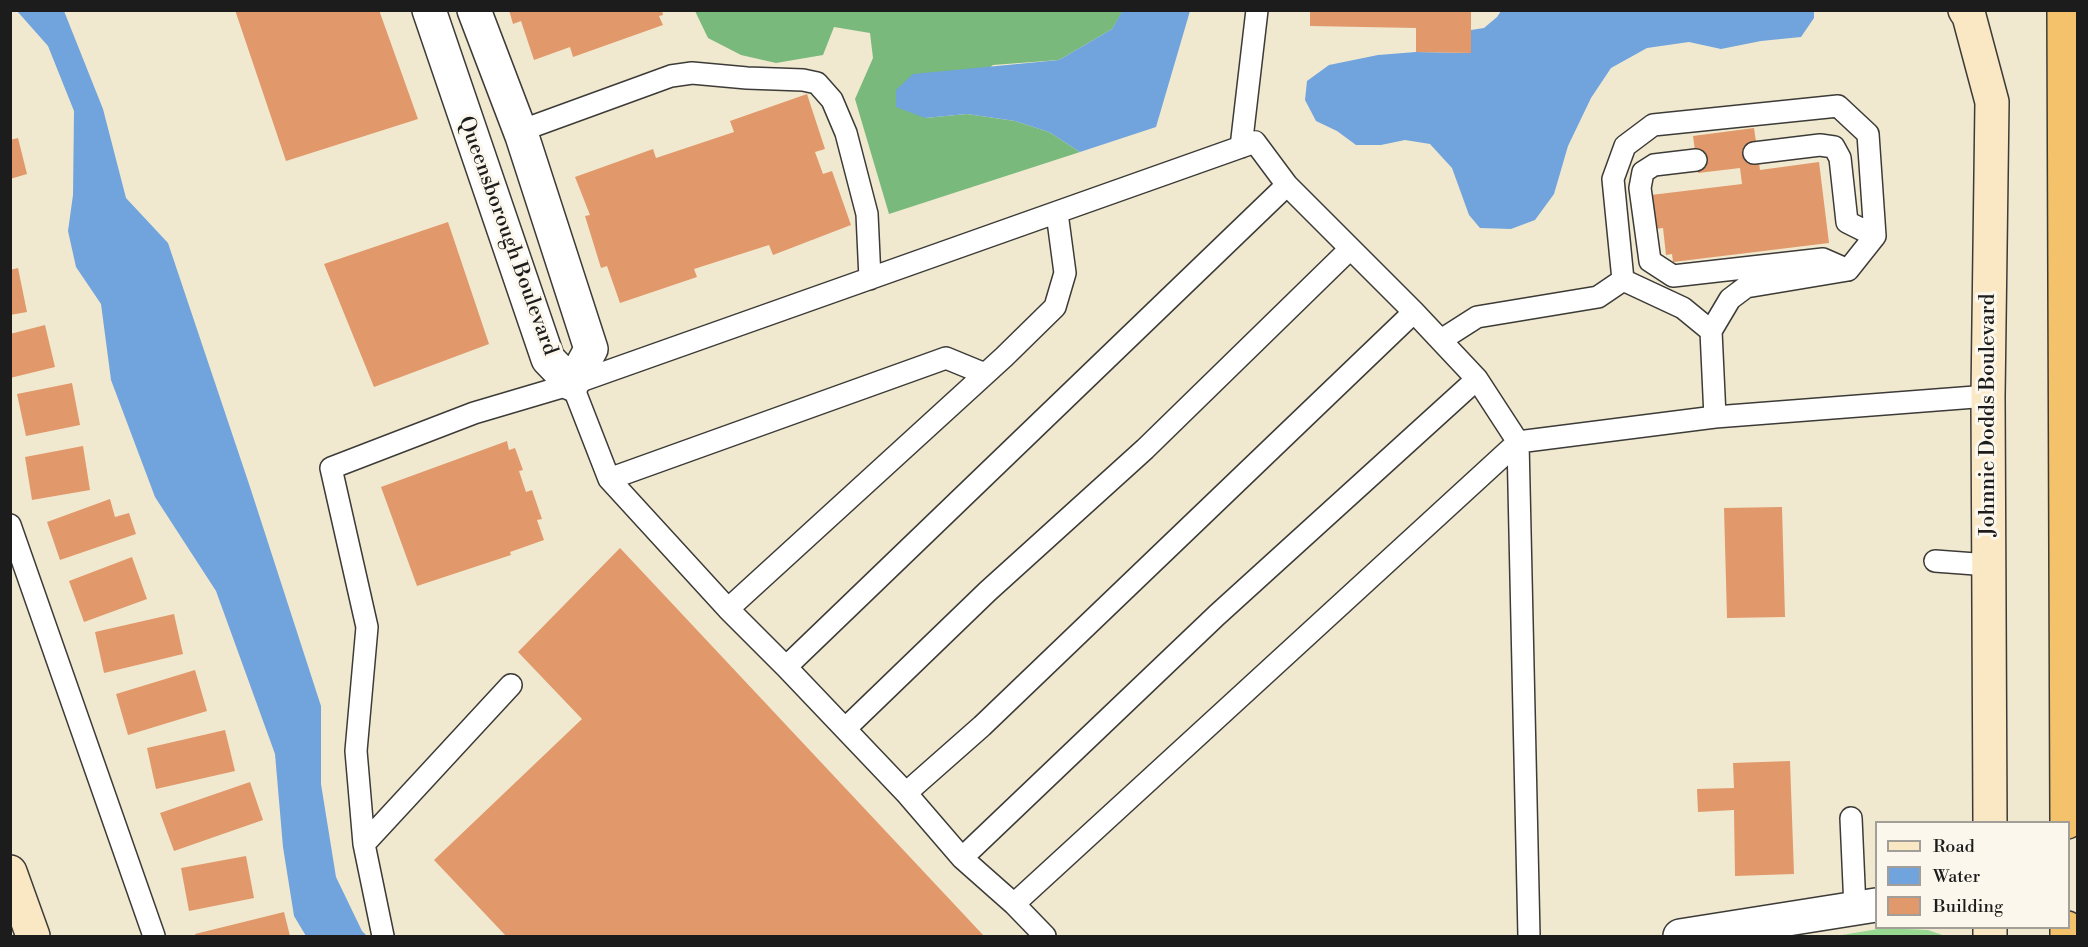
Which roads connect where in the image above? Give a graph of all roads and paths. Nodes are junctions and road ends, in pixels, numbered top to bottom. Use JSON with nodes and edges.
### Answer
{"nodes":[{"id":1,"x":429,"y":10,"type":"edge"},
{"id":2,"x":474,"y":10,"type":"edge"},
{"id":3,"x":1257,"y":10,"type":"edge"},
{"id":4,"x":1965,"y":10,"type":"edge"},
{"id":5,"x":2064,"y":10,"type":"edge"},
{"id":6,"x":520,"y":131,"type":"junction"},
{"id":7,"x":1241,"y":147,"type":"junction"},
{"id":8,"x":1754,"y":153,"type":"dead end"},
{"id":9,"x":1696,"y":160,"type":"dead end"},
{"id":10,"x":1287,"y":185,"type":"junction"},
{"id":11,"x":1057,"y":213,"type":"junction"},
{"id":12,"x":1875,"y":236,"type":"junction"},
{"id":13,"x":1350,"y":249,"type":"junction"},
{"id":14,"x":1848,"y":270,"type":"junction"},
{"id":15,"x":870,"y":279,"type":"junction"},
{"id":16,"x":1623,"y":280,"type":"junction"},
{"id":17,"x":1414,"y":312,"type":"junction"},
{"id":18,"x":1711,"y":331,"type":"junction"},
{"id":19,"x":1441,"y":340,"type":"junction"},
{"id":20,"x":985,"y":374,"type":"junction"},
{"id":21,"x":1477,"y":380,"type":"junction"},
{"id":22,"x":572,"y":384,"type":"junction"},
{"id":23,"x":1988,"y":396,"type":"junction"},
{"id":24,"x":1715,"y":417,"type":"junction"},
{"id":25,"x":1518,"y":442,"type":"junction"},
{"id":26,"x":609,"y":478,"type":"junction"},
{"id":27,"x":10,"y":525,"type":"edge"},
{"id":28,"x":1935,"y":561,"type":"dead end"},
{"id":29,"x":1989,"y":564,"type":"junction"},
{"id":30,"x":728,"y":609,"type":"junction"},
{"id":31,"x":786,"y":667,"type":"junction"},
{"id":32,"x":511,"y":686,"type":"dead end"},
{"id":33,"x":846,"y":729,"type":"junction"},
{"id":34,"x":906,"y":793,"type":"junction"},
{"id":35,"x":1851,"y":818,"type":"dead end"},
{"id":36,"x":1990,"y":821,"type":"edge"},
{"id":37,"x":2067,"y":821,"type":"edge"},
{"id":38,"x":364,"y":844,"type":"junction"},
{"id":39,"x":962,"y":858,"type":"junction"},
{"id":40,"x":10,"y":872,"type":"edge"},
{"id":41,"x":1014,"y":904,"type":"junction"},
{"id":42,"x":1866,"y":907,"type":"edge"},
{"id":43,"x":33,"y":936,"type":"edge"},
{"id":44,"x":154,"y":936,"type":"edge"},
{"id":45,"x":383,"y":936,"type":"edge"},
{"id":46,"x":1046,"y":936,"type":"edge"},
{"id":47,"x":1529,"y":936,"type":"edge"},
{"id":48,"x":1680,"y":936,"type":"edge"}],
"edges":[{"from":1,"to":22,"type":"street","name":"Queensborough Boulevard"},
{"from":2,"to":6,"type":"street","name":"Queensborough Boulevard"},
{"from":3,"to":7,"type":"lane"},
{"from":4,"to":23,"type":"street","name":"Johnnie Dodds Boulevard"},
{"from":5,"to":37,"type":"highway"},
{"from":6,"to":15,"type":"lane"},
{"from":6,"to":22,"type":"street","name":"Queensborough Boulevard"},
{"from":7,"to":10,"type":"lane"},
{"from":7,"to":11,"type":"lane"},
{"from":8,"to":12,"type":"lane"},
{"from":9,"to":14,"type":"lane"},
{"from":10,"to":13,"type":"lane"},
{"from":10,"to":31,"type":"lane"},
{"from":11,"to":15,"type":"lane"},
{"from":11,"to":20,"type":"lane"},
{"from":12,"to":14,"type":"lane"},
{"from":12,"to":16,"type":"lane"},
{"from":13,"to":17,"type":"lane"},
{"from":13,"to":33,"type":"lane"},
{"from":14,"to":18,"type":"lane"},
{"from":15,"to":22,"type":"lane"},
{"from":16,"to":18,"type":"lane"},
{"from":16,"to":19,"type":"lane"},
{"from":17,"to":19,"type":"lane"},
{"from":17,"to":34,"type":"lane"},
{"from":18,"to":24,"type":"lane"},
{"from":19,"to":21,"type":"lane"},
{"from":20,"to":26,"type":"lane"},
{"from":20,"to":30,"type":"lane"},
{"from":21,"to":25,"type":"lane"},
{"from":21,"to":39,"type":"lane"},
{"from":22,"to":26,"type":"lane"},
{"from":22,"to":38,"type":"lane"},
{"from":23,"to":24,"type":"lane"},
{"from":23,"to":29,"type":"street","name":"Johnnie Dodds Boulevard"},
{"from":24,"to":25,"type":"lane"},
{"from":25,"to":41,"type":"lane"},
{"from":25,"to":47,"type":"lane"},
{"from":26,"to":30,"type":"lane"},
{"from":27,"to":44,"type":"lane"},
{"from":28,"to":29,"type":"lane"},
{"from":29,"to":36,"type":"street","name":"Johnnie Dodds Boulevard"},
{"from":30,"to":31,"type":"lane"},
{"from":31,"to":33,"type":"lane"},
{"from":32,"to":38,"type":"lane"},
{"from":33,"to":34,"type":"lane"},
{"from":34,"to":39,"type":"lane"},
{"from":35,"to":42,"type":"lane"},
{"from":38,"to":45,"type":"lane"},
{"from":39,"to":41,"type":"lane"},
{"from":40,"to":43,"type":"street"},
{"from":41,"to":46,"type":"lane"},
{"from":42,"to":48,"type":"street"}]}
